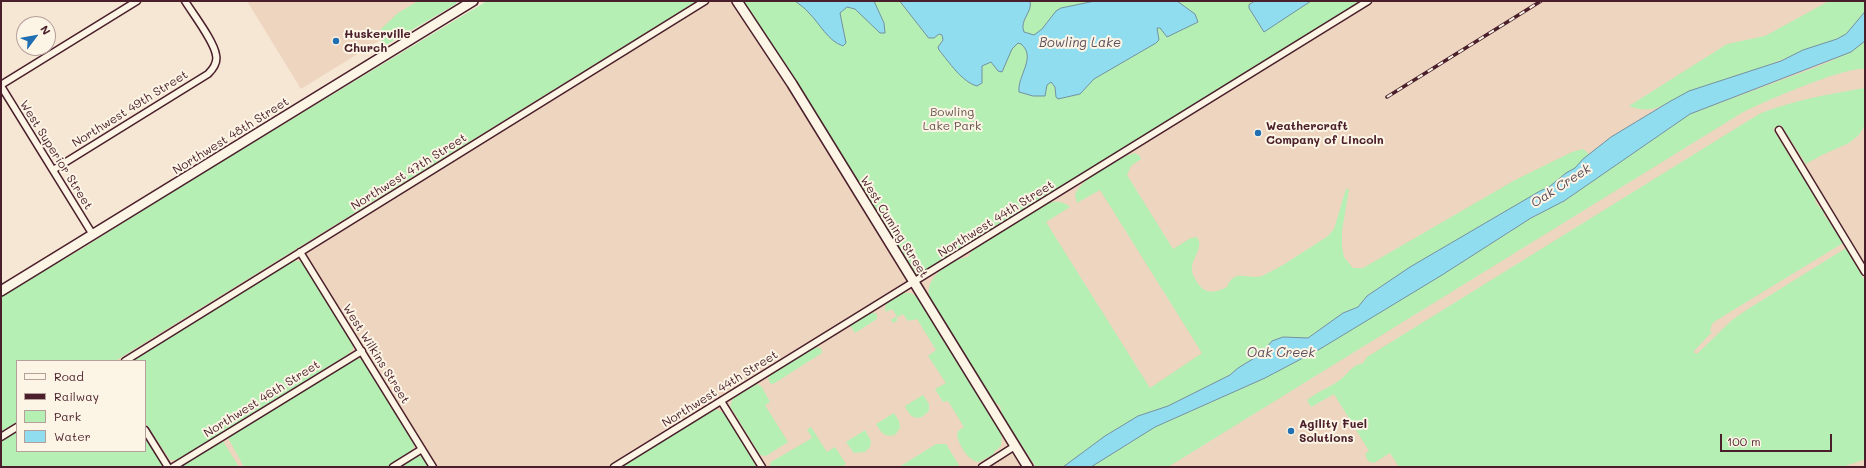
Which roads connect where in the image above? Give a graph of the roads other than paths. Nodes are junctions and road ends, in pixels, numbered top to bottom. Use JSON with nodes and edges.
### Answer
{"nodes":[{"id":1,"x":137,"y":1,"type":"edge"},
{"id":2,"x":185,"y":1,"type":"edge"},
{"id":3,"x":705,"y":1,"type":"edge"},
{"id":4,"x":737,"y":1,"type":"edge"},
{"id":5,"x":1368,"y":1,"type":"edge"},
{"id":6,"x":471,"y":2,"type":"edge"},
{"id":7,"x":1,"y":86,"type":"edge"},
{"id":8,"x":1779,"y":130,"type":"dead end"},
{"id":9,"x":53,"y":170,"type":"junction"},
{"id":10,"x":93,"y":235,"type":"junction"},
{"id":11,"x":300,"y":252,"type":"junction"},
{"id":12,"x":1865,"y":272,"type":"edge"},
{"id":13,"x":914,"y":283,"type":"junction"},
{"id":14,"x":1,"y":291,"type":"edge"},
{"id":15,"x":362,"y":351,"type":"junction"},
{"id":16,"x":127,"y":360,"type":"edge"},
{"id":17,"x":721,"y":401,"type":"junction"},
{"id":18,"x":16,"y":429,"type":"edge"},
{"id":19,"x":146,"y":432,"type":"edge"},
{"id":20,"x":1,"y":437,"type":"edge"},
{"id":21,"x":1015,"y":446,"type":"junction"},
{"id":22,"x":422,"y":449,"type":"junction"},
{"id":23,"x":1026,"y":464,"type":"edge"},
{"id":24,"x":168,"y":467,"type":"edge"},
{"id":25,"x":173,"y":467,"type":"edge"},
{"id":26,"x":393,"y":467,"type":"edge"},
{"id":27,"x":433,"y":467,"type":"edge"},
{"id":28,"x":614,"y":467,"type":"edge"},
{"id":29,"x":762,"y":467,"type":"edge"},
{"id":30,"x":982,"y":467,"type":"edge"}],
"edges":[{"from":1,"to":7,"type":"street"},
{"from":2,"to":9,"type":"street","name":"Northwest 49th Street"},
{"from":3,"to":11,"type":"street","name":"Northwest 47th Street"},
{"from":4,"to":13,"type":"main road","name":"West Cuming Street"},
{"from":5,"to":13,"type":"street","name":"Northwest 44th Street"},
{"from":6,"to":10,"type":"main road","name":"Northwest 48th Street"},
{"from":7,"to":9,"type":"street","name":"West Superior Street"},
{"from":8,"to":12,"type":"street"},
{"from":9,"to":10,"type":"street","name":"West Superior Street"},
{"from":10,"to":14,"type":"main road","name":"Northwest 48th Street"},
{"from":11,"to":15,"type":"street","name":"West Wilkins Street"},
{"from":11,"to":16,"type":"street","name":"Northwest 47th Street"},
{"from":13,"to":17,"type":"street","name":"Northwest 44th Street"},
{"from":13,"to":21,"type":"main road","name":"West Cuming Street"},
{"from":15,"to":22,"type":"street","name":"West Wilkins Street"},
{"from":15,"to":25,"type":"street","name":"Northwest 46th Street"},
{"from":17,"to":28,"type":"street","name":"Northwest 44th Street"},
{"from":17,"to":29,"type":"street"},
{"from":18,"to":20,"type":"street"},
{"from":19,"to":24,"type":"street"},
{"from":21,"to":23,"type":"main road","name":"West Cuming Street"},
{"from":21,"to":30,"type":"street"},
{"from":22,"to":26,"type":"street"},
{"from":22,"to":27,"type":"street","name":"West Wilkins Street"}]}
